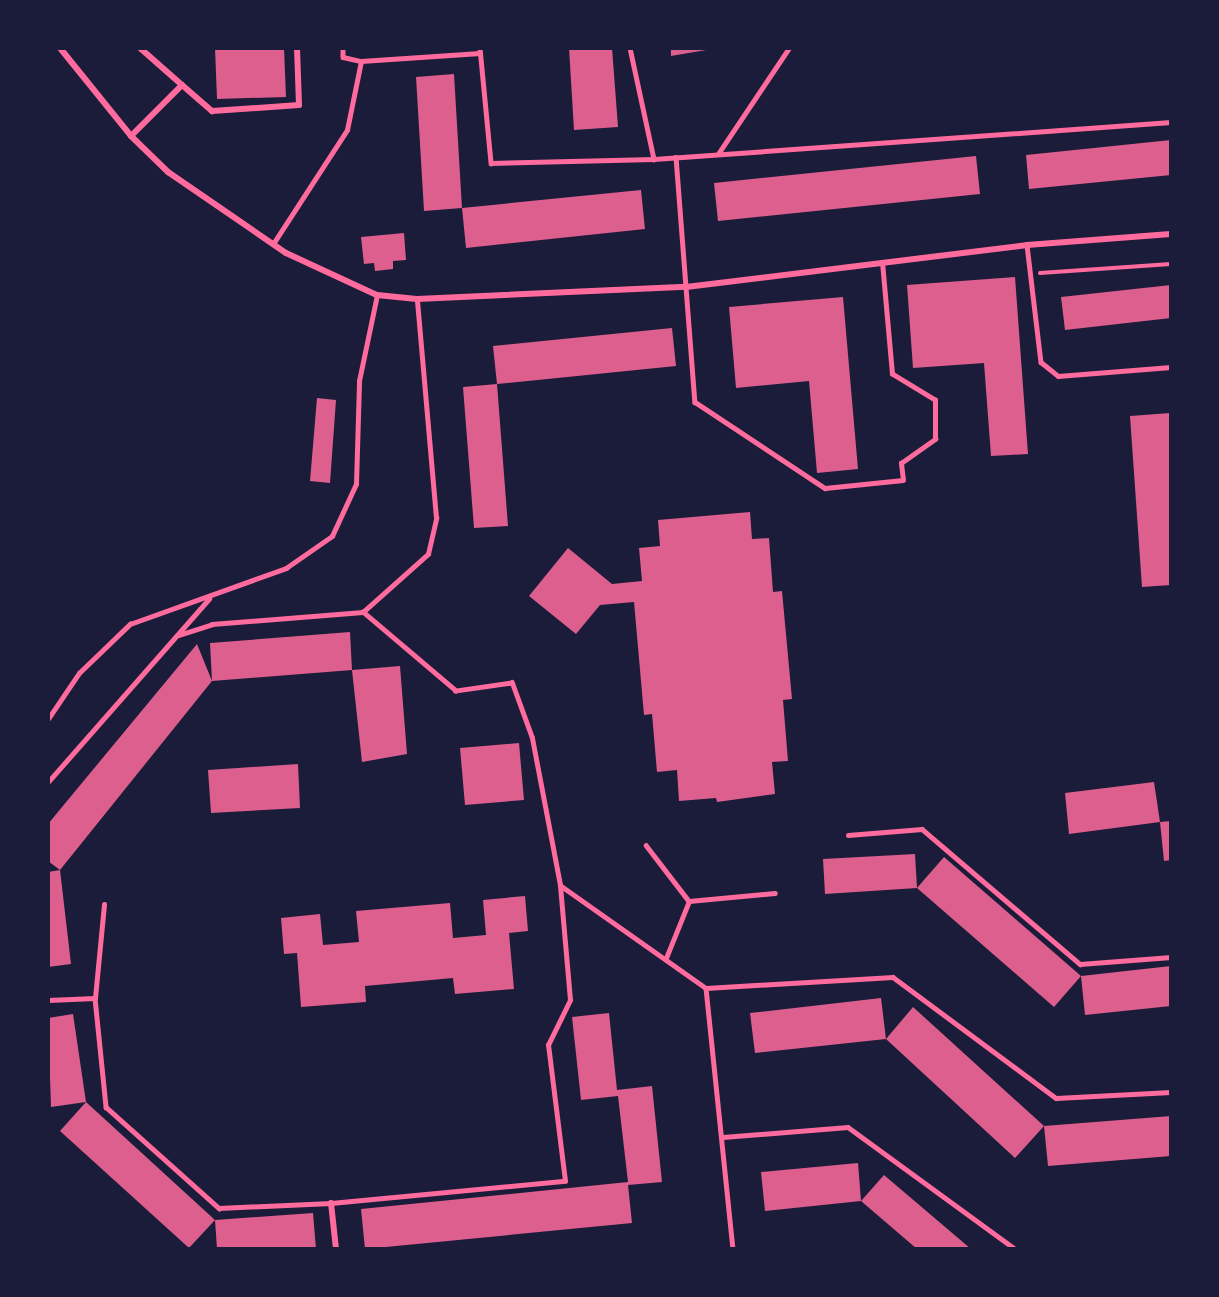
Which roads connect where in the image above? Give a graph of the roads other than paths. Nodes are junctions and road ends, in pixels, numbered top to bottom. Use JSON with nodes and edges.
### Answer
{"nodes":[{"id":1,"x":60,"y":48,"type":"edge"},
{"id":2,"x":140,"y":48,"type":"edge"},
{"id":3,"x":297,"y":48,"type":"edge"},
{"id":4,"x":343,"y":48,"type":"edge"},
{"id":5,"x":630,"y":48,"type":"edge"},
{"id":6,"x":789,"y":48,"type":"edge"},
{"id":7,"x":480,"y":51,"type":"edge"},
{"id":8,"x":361,"y":61,"type":"junction"},
{"id":9,"x":182,"y":85,"type":"junction"},
{"id":10,"x":1171,"y":122,"type":"edge"},
{"id":11,"x":131,"y":136,"type":"junction"},
{"id":12,"x":718,"y":154,"type":"junction"},
{"id":13,"x":676,"y":158,"type":"junction"},
{"id":14,"x":654,"y":159,"type":"junction"},
{"id":15,"x":1171,"y":234,"type":"edge"},
{"id":16,"x":273,"y":244,"type":"junction"},
{"id":17,"x":1028,"y":245,"type":"junction"},
{"id":18,"x":882,"y":262,"type":"junction"},
{"id":19,"x":686,"y":287,"type":"junction"},
{"id":20,"x":377,"y":295,"type":"junction"},
{"id":21,"x":417,"y":298,"type":"junction"},
{"id":22,"x":1171,"y":367,"type":"edge"},
{"id":23,"x":210,"y":597,"type":"junction"},
{"id":24,"x":363,"y":612,"type":"junction"},
{"id":25,"x":177,"y":635,"type":"junction"},
{"id":26,"x":48,"y":719,"type":"edge"},
{"id":27,"x":48,"y":782,"type":"edge"},
{"id":28,"x":848,"y":835,"type":"dead end"},
{"id":29,"x":646,"y":845,"type":"dead end"},
{"id":30,"x":560,"y":885,"type":"junction"},
{"id":31,"x":775,"y":892,"type":"dead end"},
{"id":32,"x":689,"y":901,"type":"junction"},
{"id":33,"x":104,"y":904,"type":"dead end"},
{"id":34,"x":1171,"y":957,"type":"edge"},
{"id":35,"x":666,"y":958,"type":"junction"},
{"id":36,"x":706,"y":988,"type":"junction"},
{"id":37,"x":95,"y":998,"type":"junction"},
{"id":38,"x":48,"y":1000,"type":"edge"},
{"id":39,"x":1171,"y":1092,"type":"edge"},
{"id":40,"x":723,"y":1137,"type":"junction"},
{"id":41,"x":331,"y":1203,"type":"junction"},
{"id":42,"x":336,"y":1249,"type":"edge"},
{"id":43,"x":732,"y":1249,"type":"edge"},
{"id":44,"x":1015,"y":1249,"type":"edge"}],
"edges":[{"from":1,"to":11,"type":"street"},
{"from":2,"to":9,"type":"street"},
{"from":3,"to":9,"type":"street"},
{"from":4,"to":8,"type":"lane"},
{"from":5,"to":14,"type":"lane"},
{"from":6,"to":12,"type":"lane"},
{"from":7,"to":8,"type":"lane"},
{"from":7,"to":14,"type":"lane"},
{"from":8,"to":16,"type":"lane"},
{"from":9,"to":11,"type":"street"},
{"from":10,"to":12,"type":"lane"},
{"from":11,"to":16,"type":"street"},
{"from":12,"to":13,"type":"lane"},
{"from":13,"to":14,"type":"lane"},
{"from":13,"to":19,"type":"lane"},
{"from":15,"to":17,"type":"street"},
{"from":16,"to":20,"type":"street"},
{"from":17,"to":18,"type":"street"},
{"from":17,"to":22,"type":"lane"},
{"from":18,"to":19,"type":"street"},
{"from":18,"to":19,"type":"lane"},
{"from":19,"to":21,"type":"street"},
{"from":20,"to":21,"type":"street"},
{"from":20,"to":23,"type":"lane"},
{"from":21,"to":24,"type":"lane"},
{"from":23,"to":25,"type":"lane"},
{"from":23,"to":26,"type":"lane"},
{"from":24,"to":25,"type":"lane"},
{"from":24,"to":30,"type":"lane"},
{"from":25,"to":27,"type":"lane"},
{"from":28,"to":34,"type":"lane"},
{"from":29,"to":32,"type":"lane"},
{"from":30,"to":35,"type":"lane"},
{"from":30,"to":41,"type":"lane"},
{"from":31,"to":32,"type":"lane"},
{"from":32,"to":35,"type":"lane"},
{"from":33,"to":37,"type":"lane"},
{"from":35,"to":36,"type":"lane"},
{"from":36,"to":39,"type":"lane"},
{"from":36,"to":40,"type":"lane"},
{"from":37,"to":38,"type":"lane"},
{"from":37,"to":41,"type":"lane"},
{"from":40,"to":43,"type":"lane"},
{"from":40,"to":44,"type":"lane"},
{"from":41,"to":42,"type":"street"}]}
